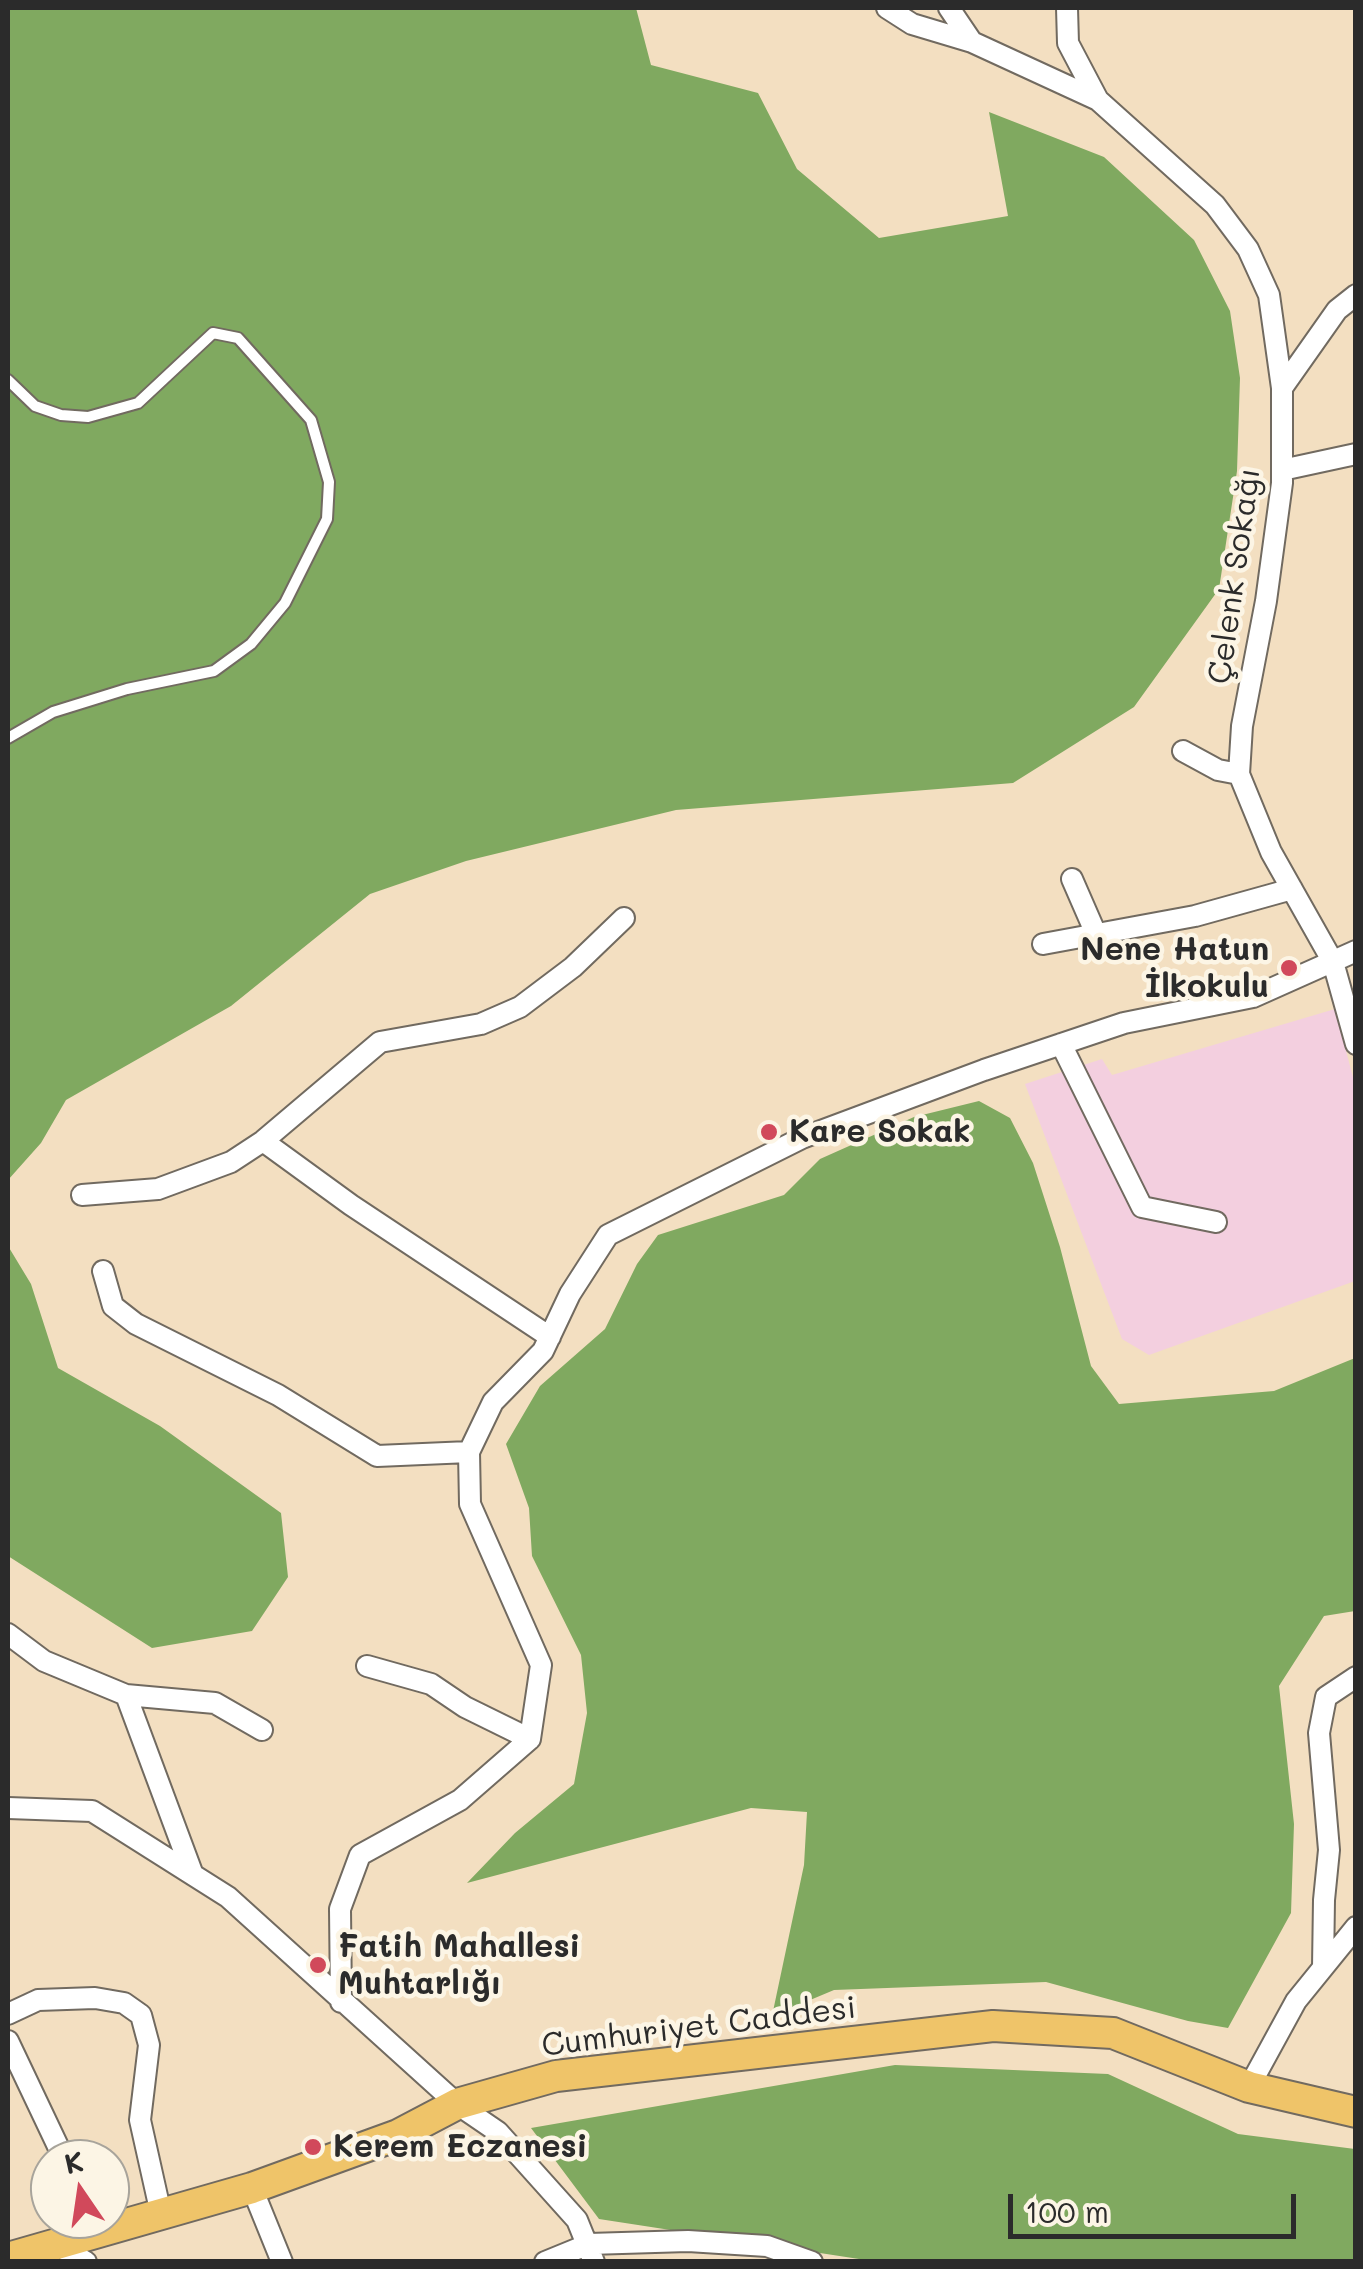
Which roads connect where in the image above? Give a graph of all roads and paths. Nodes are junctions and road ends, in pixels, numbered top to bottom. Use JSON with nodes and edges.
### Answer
{"nodes":[{"id":1,"x":887,"y":8,"type":"edge"},
{"id":2,"x":949,"y":8,"type":"edge"},
{"id":3,"x":1067,"y":8,"type":"edge"},
{"id":4,"x":972,"y":42,"type":"junction"},
{"id":5,"x":1098,"y":100,"type":"junction"},
{"id":6,"x":1356,"y":295,"type":"edge"},
{"id":7,"x":8,"y":380,"type":"edge"},
{"id":8,"x":1282,"y":388,"type":"junction"},
{"id":9,"x":1356,"y":454,"type":"edge"},
{"id":10,"x":1282,"y":470,"type":"junction"},
{"id":11,"x":8,"y":738,"type":"edge"},
{"id":12,"x":1184,"y":752,"type":"dead end"},
{"id":13,"x":1239,"y":774,"type":"junction"},
{"id":14,"x":1072,"y":879,"type":"dead end"},
{"id":15,"x":1292,"y":889,"type":"junction"},
{"id":16,"x":624,"y":918,"type":"dead end"},
{"id":17,"x":1096,"y":934,"type":"junction"},
{"id":18,"x":1043,"y":944,"type":"dead end"},
{"id":19,"x":1356,"y":951,"type":"edge"},
{"id":20,"x":1333,"y":962,"type":"junction"},
{"id":21,"x":1061,"y":1044,"type":"junction"},
{"id":22,"x":1356,"y":1044,"type":"edge"},
{"id":23,"x":262,"y":1142,"type":"junction"},
{"id":24,"x":82,"y":1194,"type":"dead end"},
{"id":25,"x":1216,"y":1222,"type":"dead end"},
{"id":26,"x":103,"y":1271,"type":"dead end"},
{"id":27,"x":550,"y":1336,"type":"junction"},
{"id":28,"x":469,"y":1452,"type":"junction"},
{"id":29,"x":8,"y":1634,"type":"edge"},
{"id":30,"x":367,"y":1666,"type":"dead end"},
{"id":31,"x":1356,"y":1678,"type":"edge"},
{"id":32,"x":126,"y":1695,"type":"junction"},
{"id":33,"x":262,"y":1730,"type":"dead end"},
{"id":34,"x":530,"y":1739,"type":"junction"},
{"id":35,"x":8,"y":1808,"type":"edge"},
{"id":36,"x":193,"y":1875,"type":"junction"},
{"id":37,"x":1356,"y":1927,"type":"edge"},
{"id":38,"x":1323,"y":1968,"type":"junction"},
{"id":39,"x":341,"y":2002,"type":"junction"},
{"id":40,"x":8,"y":2014,"type":"edge"},
{"id":41,"x":8,"y":2041,"type":"edge"},
{"id":42,"x":1249,"y":2087,"type":"junction"},
{"id":43,"x":457,"y":2104,"type":"junction"},
{"id":44,"x":1356,"y":2112,"type":"edge"},
{"id":45,"x":55,"y":2139,"type":"edge"},
{"id":46,"x":252,"y":2188,"type":"junction"},
{"id":47,"x":162,"y":2214,"type":"junction"},
{"id":48,"x":130,"y":2225,"type":"edge"},
{"id":49,"x":84,"y":2239,"type":"edge"},
{"id":50,"x":592,"y":2253,"type":"edge"},
{"id":51,"x":8,"y":2258,"type":"edge"},
{"id":52,"x":282,"y":2262,"type":"edge"},
{"id":53,"x":545,"y":2262,"type":"edge"},
{"id":54,"x":812,"y":2262,"type":"edge"}],
"edges":[{"from":1,"to":4,"type":"street","name":"Çelenk Sokağı"},
{"from":2,"to":4,"type":"street"},
{"from":3,"to":5,"type":"street","name":"Çelenk Sokağı"},
{"from":4,"to":5,"type":"street","name":"Çelenk Sokağı"},
{"from":5,"to":8,"type":"street","name":"Çelenk Sokağı"},
{"from":6,"to":8,"type":"street"},
{"from":7,"to":11,"type":"lane"},
{"from":8,"to":10,"type":"street","name":"Çelenk Sokağı"},
{"from":9,"to":10,"type":"street"},
{"from":10,"to":13,"type":"street","name":"Çelenk Sokağı"},
{"from":12,"to":13,"type":"street"},
{"from":13,"to":15,"type":"street","name":"Çelenk Sokağı"},
{"from":14,"to":17,"type":"street"},
{"from":15,"to":17,"type":"street"},
{"from":15,"to":20,"type":"street","name":"Çelenk Sokağı"},
{"from":16,"to":23,"type":"street"},
{"from":17,"to":18,"type":"street"},
{"from":19,"to":20,"type":"street"},
{"from":20,"to":21,"type":"street"},
{"from":20,"to":22,"type":"street","name":"Çelenk Sokağı"},
{"from":21,"to":25,"type":"street"},
{"from":21,"to":27,"type":"street"},
{"from":23,"to":24,"type":"street"},
{"from":23,"to":27,"type":"street"},
{"from":26,"to":28,"type":"street"},
{"from":27,"to":28,"type":"street"},
{"from":28,"to":34,"type":"street"},
{"from":29,"to":32,"type":"street"},
{"from":30,"to":34,"type":"street"},
{"from":31,"to":38,"type":"street"},
{"from":32,"to":33,"type":"street"},
{"from":32,"to":36,"type":"street"},
{"from":34,"to":39,"type":"street"},
{"from":35,"to":36,"type":"street"},
{"from":36,"to":39,"type":"street"},
{"from":37,"to":38,"type":"street"},
{"from":38,"to":42,"type":"street"},
{"from":39,"to":43,"type":"street"},
{"from":40,"to":47,"type":"street"},
{"from":41,"to":45,"type":"street"},
{"from":42,"to":43,"type":"main road","name":"Cumhuriyet Caddesi"},
{"from":42,"to":44,"type":"main road","name":"Cumhuriyet Caddesi"},
{"from":43,"to":46,"type":"main road","name":"Cumhuriyet Caddesi"},
{"from":43,"to":50,"type":"street"},
{"from":46,"to":47,"type":"main road","name":"Cumhuriyet Caddesi"},
{"from":46,"to":52,"type":"street"},
{"from":47,"to":48,"type":"main road","name":"Cumhuriyet Caddesi"},
{"from":49,"to":51,"type":"main road","name":"Cumhuriyet Caddesi"},
{"from":50,"to":53,"type":"street"},
{"from":50,"to":54,"type":"street"}]}
